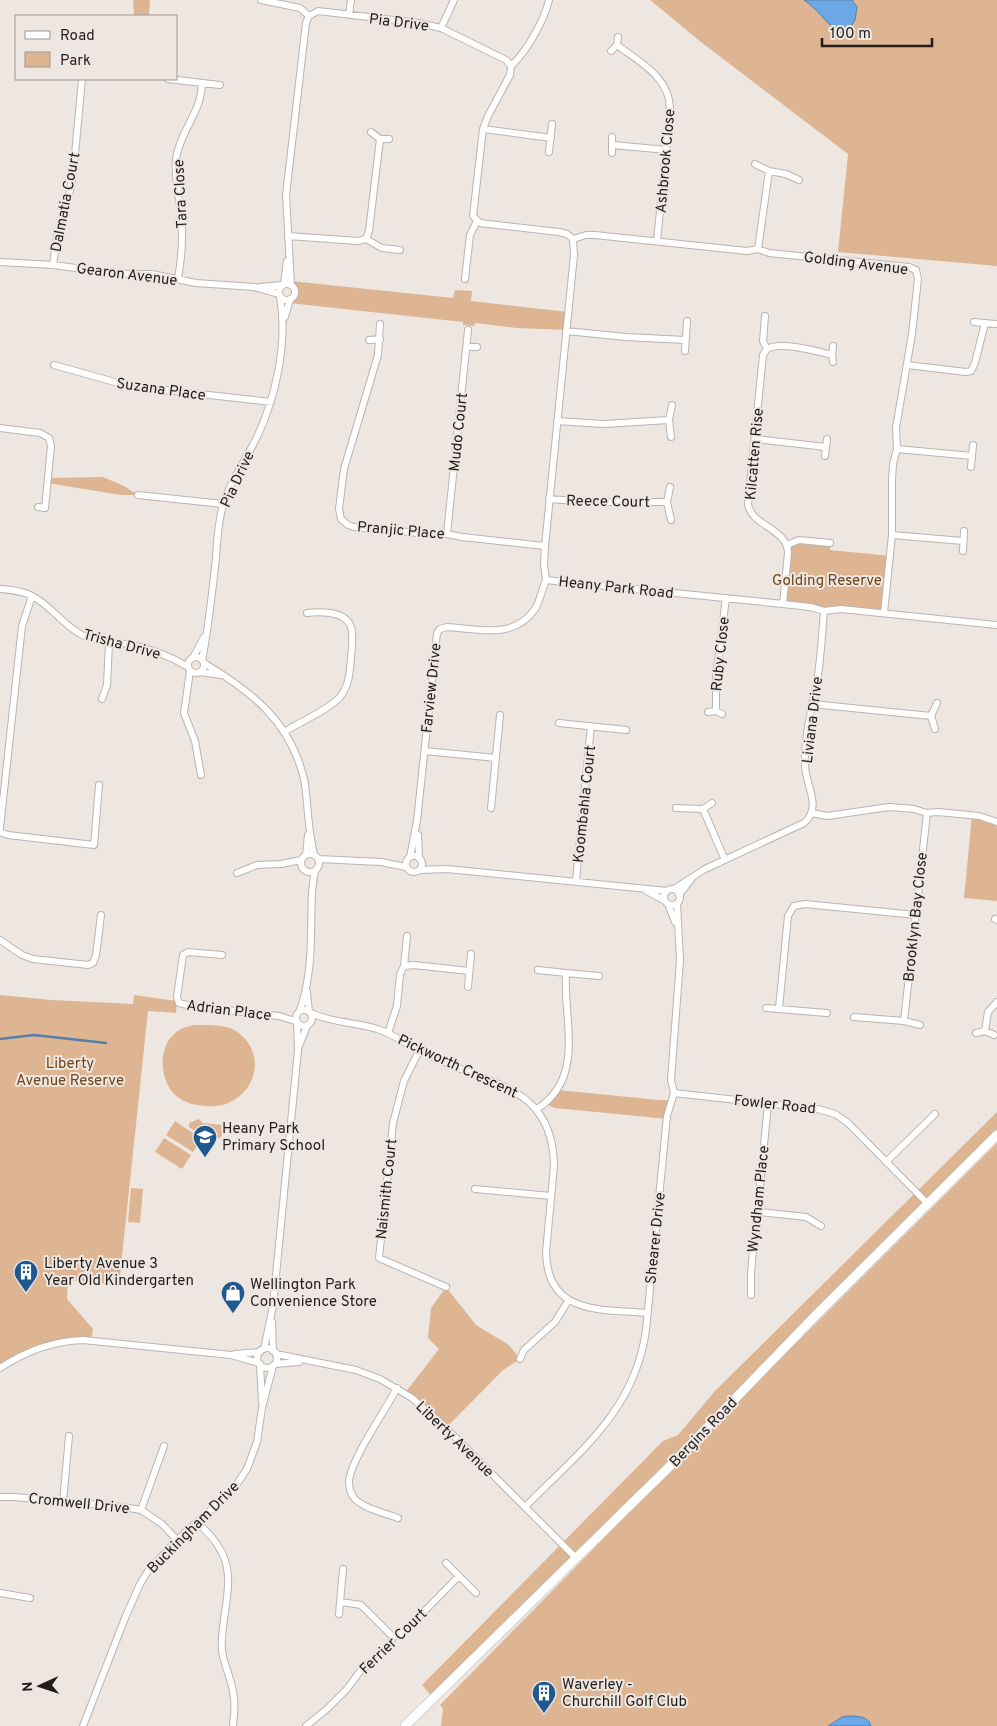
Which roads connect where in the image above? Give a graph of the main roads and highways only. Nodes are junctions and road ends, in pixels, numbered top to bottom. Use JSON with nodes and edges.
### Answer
{"nodes":[{"id":1,"x":997,"y":1135,"type":"edge"},
{"id":2,"x":406,"y":1726,"type":"edge"}],
"edges":[{"from":1,"to":2,"type":"main road","name":"Bergins Road"}]}
